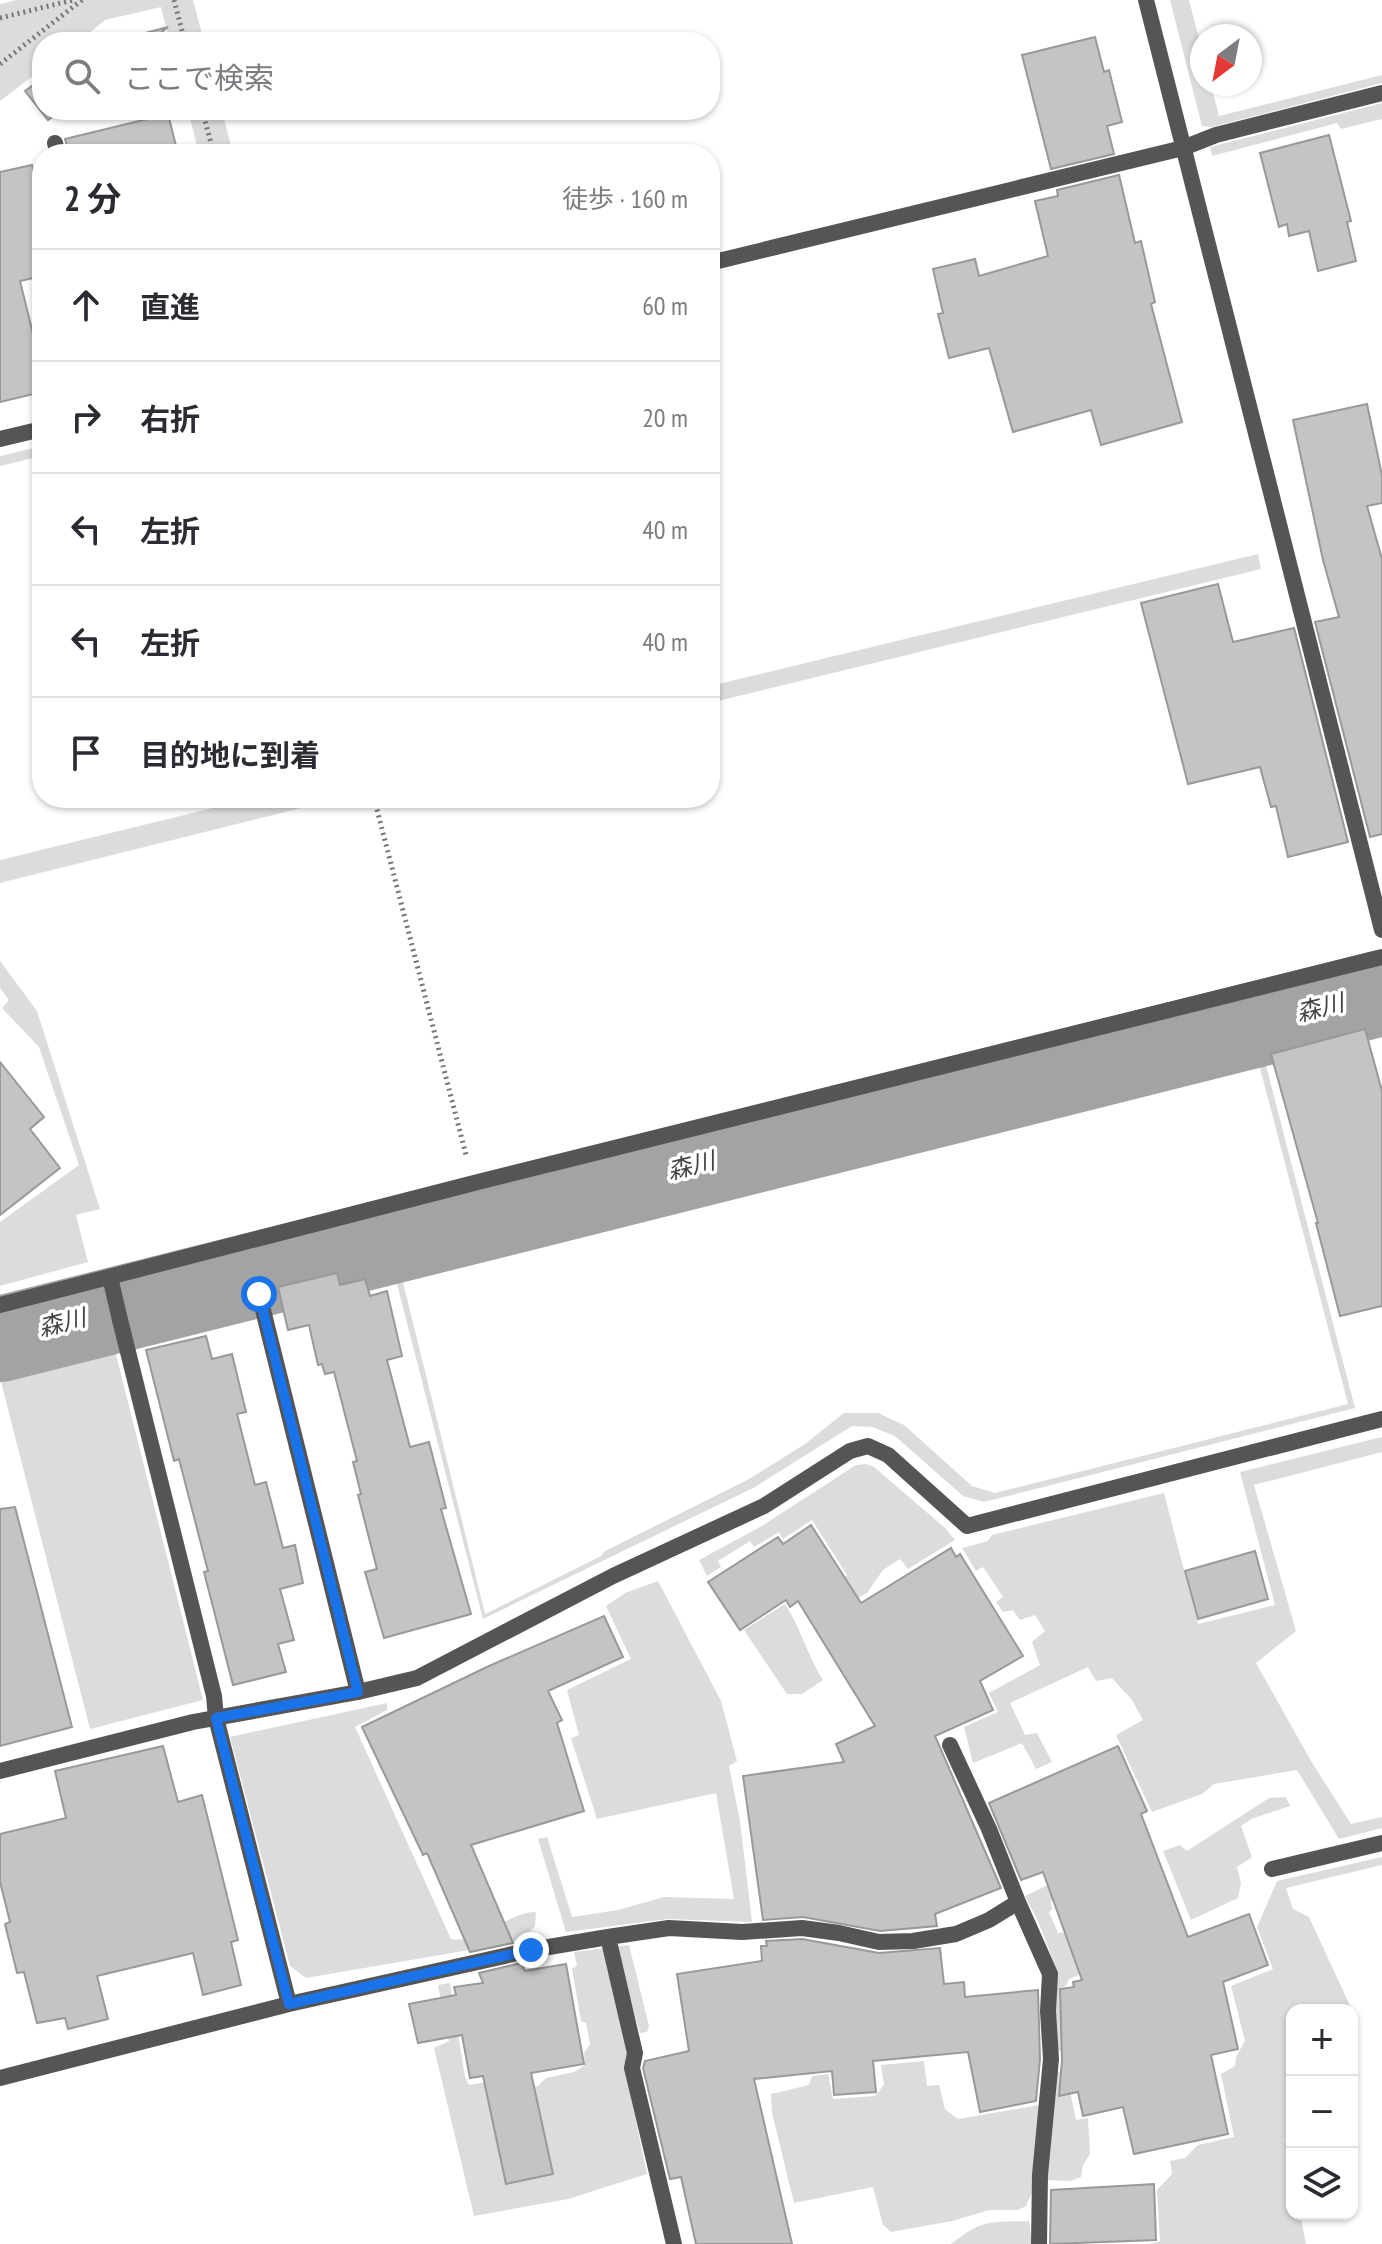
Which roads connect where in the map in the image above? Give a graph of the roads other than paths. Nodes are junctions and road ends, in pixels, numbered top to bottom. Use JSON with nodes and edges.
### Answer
{"nodes":[{"id":1,"x":1146,"y":0,"type":"edge"},
{"id":2,"x":1382,"y":93,"type":"edge"},
{"id":3,"x":1183,"y":148,"type":"junction"},
{"id":4,"x":720,"y":261,"type":"edge"},
{"id":5,"x":32,"y":431,"type":"edge"},
{"id":6,"x":0,"y":439,"type":"edge"},
{"id":7,"x":1382,"y":930,"type":"edge"},
{"id":8,"x":1382,"y":957,"type":"edge"},
{"id":9,"x":110,"y":1277,"type":"junction"},
{"id":10,"x":259,"y":1294,"type":"dead end"},
{"id":11,"x":0,"y":1305,"type":"edge"},
{"id":12,"x":1382,"y":1419,"type":"edge"},
{"id":13,"x":358,"y":1692,"type":"junction"},
{"id":14,"x":216,"y":1718,"type":"junction"},
{"id":15,"x":950,"y":1745,"type":"dead end"},
{"id":16,"x":0,"y":1771,"type":"edge"},
{"id":17,"x":1382,"y":1843,"type":"edge"},
{"id":18,"x":1272,"y":1869,"type":"dead end"},
{"id":19,"x":1018,"y":1902,"type":"junction"},
{"id":20,"x":608,"y":1937,"type":"junction"},
{"id":21,"x":289,"y":2004,"type":"junction"},
{"id":22,"x":0,"y":2078,"type":"edge"},
{"id":23,"x":674,"y":2244,"type":"edge"},
{"id":24,"x":1039,"y":2244,"type":"edge"}],
"edges":[{"from":1,"to":3,"type":"street"},
{"from":2,"to":3,"type":"street"},
{"from":3,"to":4,"type":"street"},
{"from":3,"to":7,"type":"street"},
{"from":5,"to":6,"type":"street"},
{"from":8,"to":9,"type":"street"},
{"from":9,"to":11,"type":"street"},
{"from":9,"to":14,"type":"street"},
{"from":10,"to":13,"type":"street"},
{"from":12,"to":13,"type":"street"},
{"from":13,"to":14,"type":"street"},
{"from":14,"to":16,"type":"street"},
{"from":14,"to":21,"type":"street"},
{"from":15,"to":19,"type":"street"},
{"from":17,"to":18,"type":"street"},
{"from":19,"to":20,"type":"street"},
{"from":19,"to":24,"type":"street"},
{"from":20,"to":21,"type":"street"},
{"from":20,"to":23,"type":"street"},
{"from":21,"to":22,"type":"street"}]}
